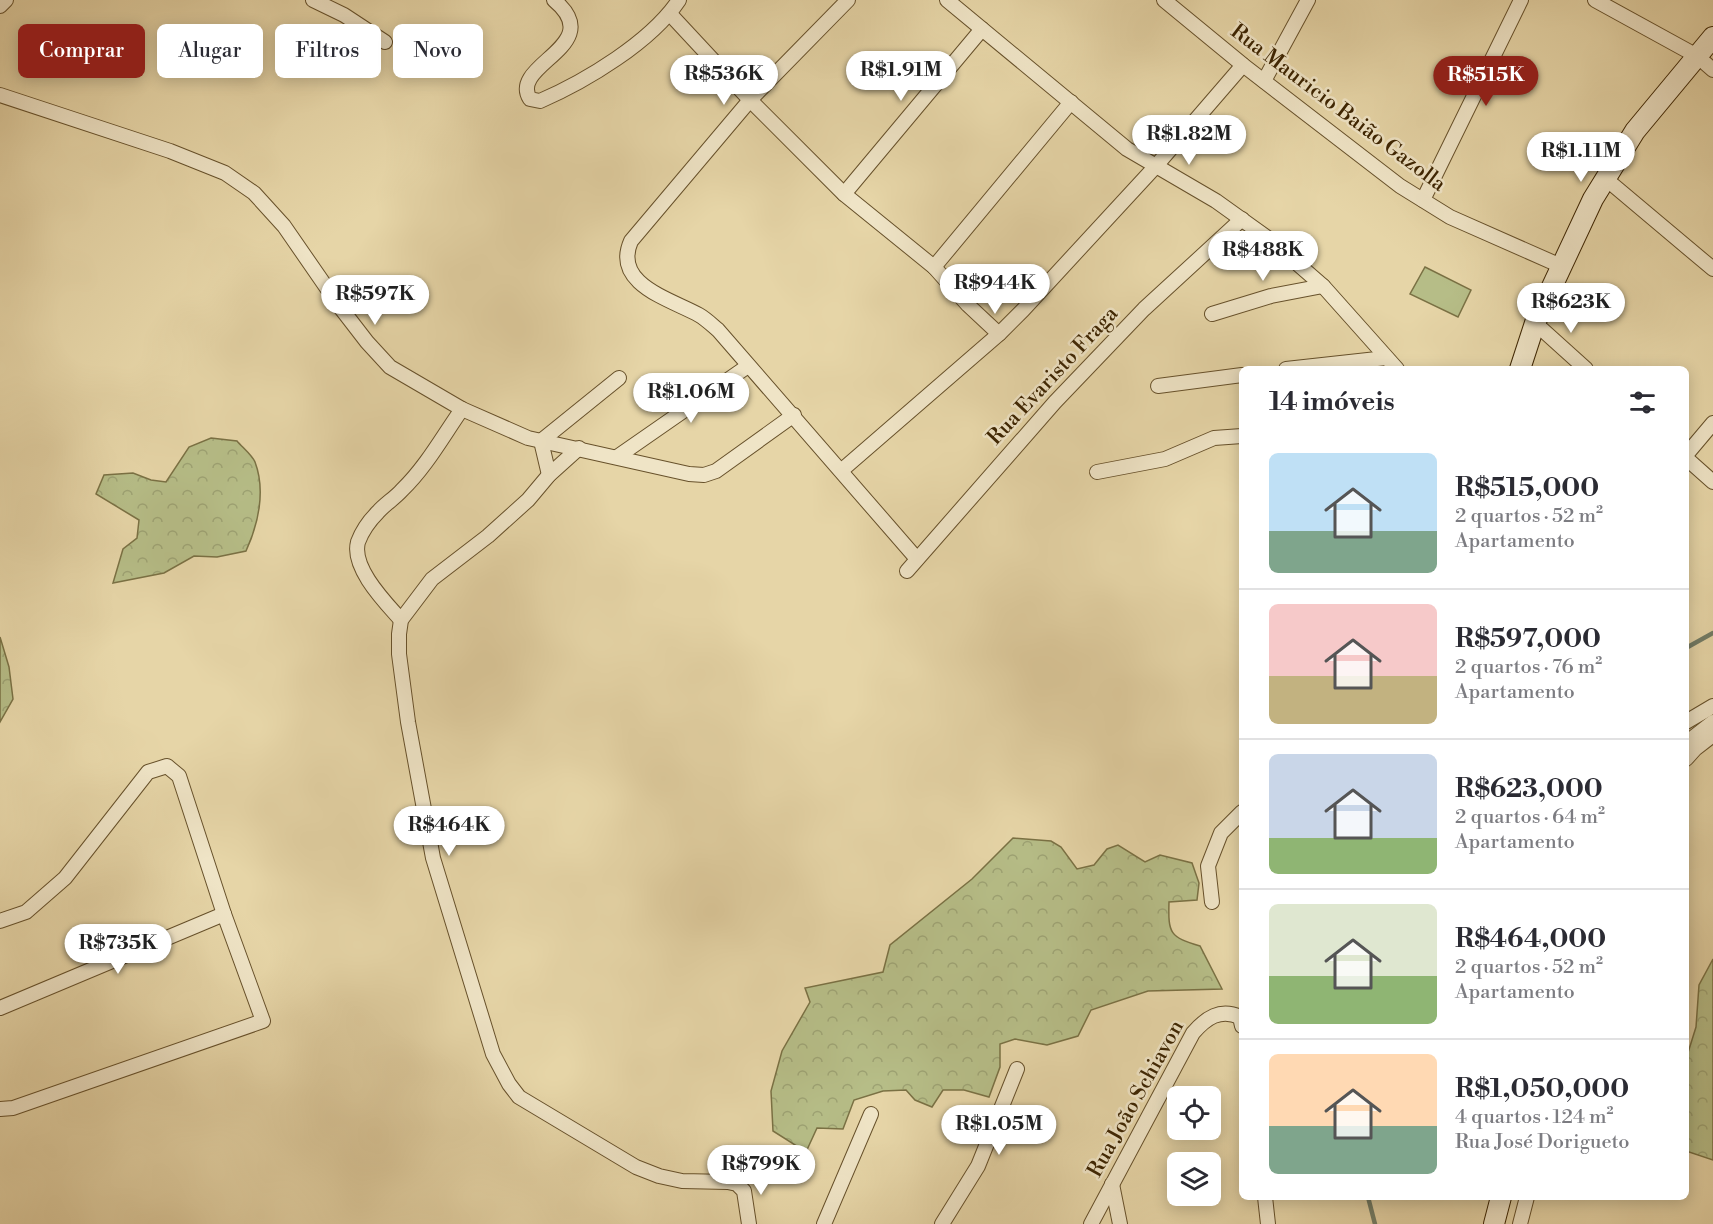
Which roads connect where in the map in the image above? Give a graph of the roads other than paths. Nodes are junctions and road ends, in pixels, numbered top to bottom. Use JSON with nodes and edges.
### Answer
{"nodes":[{"id":1,"x":6,"y":0,"type":"edge"},
{"id":2,"x":313,"y":0,"type":"edge"},
{"id":3,"x":554,"y":0,"type":"edge"},
{"id":4,"x":679,"y":0,"type":"edge"},
{"id":5,"x":848,"y":0,"type":"edge"},
{"id":6,"x":947,"y":0,"type":"edge"},
{"id":7,"x":1164,"y":0,"type":"edge"},
{"id":8,"x":1308,"y":0,"type":"edge"},
{"id":9,"x":1521,"y":0,"type":"edge"},
{"id":10,"x":1595,"y":0,"type":"edge"},
{"id":11,"x":0,"y":6,"type":"edge"},
{"id":12,"x":670,"y":14,"type":"junction"},
{"id":13,"x":982,"y":29,"type":"junction"},
{"id":14,"x":1713,"y":37,"type":"edge"},
{"id":15,"x":385,"y":42,"type":"dead end"},
{"id":16,"x":1696,"y":56,"type":"junction"},
{"id":17,"x":1243,"y":65,"type":"junction"},
{"id":18,"x":1713,"y":70,"type":"edge"},
{"id":19,"x":1264,"y":81,"type":"junction"},
{"id":20,"x":0,"y":95,"type":"edge"},
{"id":21,"x":750,"y":100,"type":"junction"},
{"id":22,"x":1071,"y":102,"type":"junction"},
{"id":23,"x":1155,"y":167,"type":"junction"},
{"id":24,"x":1606,"y":179,"type":"junction"},
{"id":25,"x":844,"y":194,"type":"junction"},
{"id":26,"x":1423,"y":200,"type":"junction"},
{"id":27,"x":1242,"y":219,"type":"junction"},
{"id":28,"x":1561,"y":266,"type":"junction"},
{"id":29,"x":934,"y":267,"type":"junction"},
{"id":30,"x":1713,"y":269,"type":"edge"},
{"id":31,"x":1323,"y":286,"type":"junction"},
{"id":32,"x":1212,"y":314,"type":"dead end"},
{"id":33,"x":1535,"y":323,"type":"junction"},
{"id":34,"x":999,"y":334,"type":"junction"},
{"id":35,"x":1386,"y":358,"type":"junction"},
{"id":36,"x":748,"y":366,"type":"junction"},
{"id":37,"x":1313,"y":366,"type":"edge"},
{"id":38,"x":1394,"y":366,"type":"edge"},
{"id":39,"x":1521,"y":366,"type":"edge"},
{"id":40,"x":1583,"y":366,"type":"edge"},
{"id":41,"x":1239,"y":375,"type":"edge"},
{"id":42,"x":619,"y":378,"type":"dead end"},
{"id":43,"x":1158,"y":386,"type":"dead end"},
{"id":44,"x":462,"y":409,"type":"junction"},
{"id":45,"x":794,"y":415,"type":"junction"},
{"id":46,"x":1713,"y":423,"type":"edge"},
{"id":47,"x":1239,"y":436,"type":"edge"},
{"id":48,"x":541,"y":441,"type":"junction"},
{"id":49,"x":579,"y":448,"type":"junction"},
{"id":50,"x":1689,"y":453,"type":"edge"},
{"id":51,"x":617,"y":457,"type":"junction"},
{"id":52,"x":1689,"y":460,"type":"edge"},
{"id":53,"x":842,"y":470,"type":"junction"},
{"id":54,"x":1097,"y":472,"type":"dead end"},
{"id":55,"x":549,"y":475,"type":"junction"},
{"id":56,"x":1713,"y":482,"type":"edge"},
{"id":57,"x":918,"y":559,"type":"junction"},
{"id":58,"x":907,"y":571,"type":"dead end"},
{"id":59,"x":401,"y":620,"type":"junction"},
{"id":60,"x":1713,"y":706,"type":"edge"},
{"id":61,"x":1689,"y":720,"type":"edge"},
{"id":62,"x":1713,"y":722,"type":"edge"},
{"id":63,"x":1713,"y":735,"type":"edge"},
{"id":64,"x":1689,"y":741,"type":"edge"},
{"id":65,"x":1689,"y":755,"type":"edge"},
{"id":66,"x":1239,"y":815,"type":"edge"},
{"id":67,"x":1212,"y":902,"type":"dead end"},
{"id":68,"x":224,"y":914,"type":"junction"},
{"id":69,"x":0,"y":921,"type":"edge"},
{"id":70,"x":0,"y":1008,"type":"edge"},
{"id":71,"x":1239,"y":1017,"type":"edge"},
{"id":72,"x":1017,"y":1069,"type":"dead end"},
{"id":73,"x":0,"y":1109,"type":"edge"},
{"id":74,"x":871,"y":1114,"type":"dead end"},
{"id":75,"x":1112,"y":1184,"type":"junction"},
{"id":76,"x":1265,"y":1200,"type":"edge"},
{"id":77,"x":1500,"y":1200,"type":"edge"},
{"id":78,"x":1526,"y":1200,"type":"edge"},
{"id":79,"x":750,"y":1224,"type":"edge"},
{"id":80,"x":824,"y":1224,"type":"edge"},
{"id":81,"x":942,"y":1224,"type":"edge"},
{"id":82,"x":1091,"y":1224,"type":"edge"},
{"id":83,"x":1120,"y":1224,"type":"edge"},
{"id":84,"x":1269,"y":1224,"type":"edge"},
{"id":85,"x":1494,"y":1224,"type":"edge"},
{"id":86,"x":1520,"y":1224,"type":"edge"}],
"edges":[{"from":1,"to":11,"type":"street"},
{"from":2,"to":15,"type":"street"},
{"from":3,"to":12,"type":"street"},
{"from":4,"to":12,"type":"street"},
{"from":5,"to":21,"type":"street"},
{"from":6,"to":13,"type":"street"},
{"from":7,"to":17,"type":"street","name":"Rua Mauricio Baião Gazolla"},
{"from":8,"to":19,"type":"street"},
{"from":9,"to":26,"type":"street"},
{"from":10,"to":16,"type":"street"},
{"from":12,"to":21,"type":"street"},
{"from":13,"to":22,"type":"street"},
{"from":13,"to":25,"type":"street"},
{"from":14,"to":16,"type":"street"},
{"from":16,"to":18,"type":"street"},
{"from":16,"to":24,"type":"street"},
{"from":17,"to":19,"type":"street","name":"Rua Mauricio Baião Gazolla"},
{"from":17,"to":23,"type":"street"},
{"from":19,"to":26,"type":"street","name":"Rua Mauricio Baião Gazolla"},
{"from":20,"to":44,"type":"street"},
{"from":21,"to":25,"type":"street"},
{"from":21,"to":36,"type":"street"},
{"from":22,"to":23,"type":"street"},
{"from":22,"to":29,"type":"street"},
{"from":23,"to":27,"type":"street"},
{"from":23,"to":34,"type":"street"},
{"from":24,"to":28,"type":"street"},
{"from":24,"to":30,"type":"street"},
{"from":25,"to":29,"type":"street"},
{"from":26,"to":28,"type":"street","name":"Rua Mauricio Baião Gazolla"},
{"from":27,"to":31,"type":"street"},
{"from":27,"to":57,"type":"street","name":"Rua Evaristo Fraga"},
{"from":28,"to":33,"type":"street"},
{"from":29,"to":34,"type":"street"},
{"from":31,"to":32,"type":"street"},
{"from":31,"to":35,"type":"street"},
{"from":33,"to":39,"type":"street"},
{"from":33,"to":40,"type":"street"},
{"from":34,"to":53,"type":"street"},
{"from":35,"to":37,"type":"street"},
{"from":35,"to":38,"type":"street"},
{"from":36,"to":45,"type":"street"},
{"from":36,"to":51,"type":"street"},
{"from":41,"to":43,"type":"street"},
{"from":42,"to":48,"type":"street"},
{"from":44,"to":48,"type":"street"},
{"from":44,"to":59,"type":"street"},
{"from":45,"to":51,"type":"street"},
{"from":45,"to":53,"type":"street"},
{"from":46,"to":50,"type":"street"},
{"from":47,"to":54,"type":"street"},
{"from":48,"to":49,"type":"street"},
{"from":48,"to":55,"type":"street"},
{"from":49,"to":51,"type":"street"},
{"from":49,"to":55,"type":"street"},
{"from":52,"to":56,"type":"street"},
{"from":53,"to":57,"type":"street"},
{"from":55,"to":59,"type":"street"},
{"from":57,"to":58,"type":"street","name":"Rua Evaristo Fraga"},
{"from":59,"to":79,"type":"street"},
{"from":60,"to":61,"type":"street"},
{"from":62,"to":64,"type":"street"},
{"from":63,"to":65,"type":"street"},
{"from":66,"to":67,"type":"street"},
{"from":68,"to":69,"type":"street"},
{"from":68,"to":70,"type":"street"},
{"from":68,"to":73,"type":"street"},
{"from":71,"to":75,"type":"street","name":"Rua João Schiavon"},
{"from":72,"to":81,"type":"street"},
{"from":74,"to":80,"type":"street"},
{"from":75,"to":82,"type":"street","name":"Rua João Schiavon"},
{"from":75,"to":83,"type":"street"},
{"from":76,"to":84,"type":"street"},
{"from":77,"to":85,"type":"street"},
{"from":78,"to":86,"type":"street"}]}
